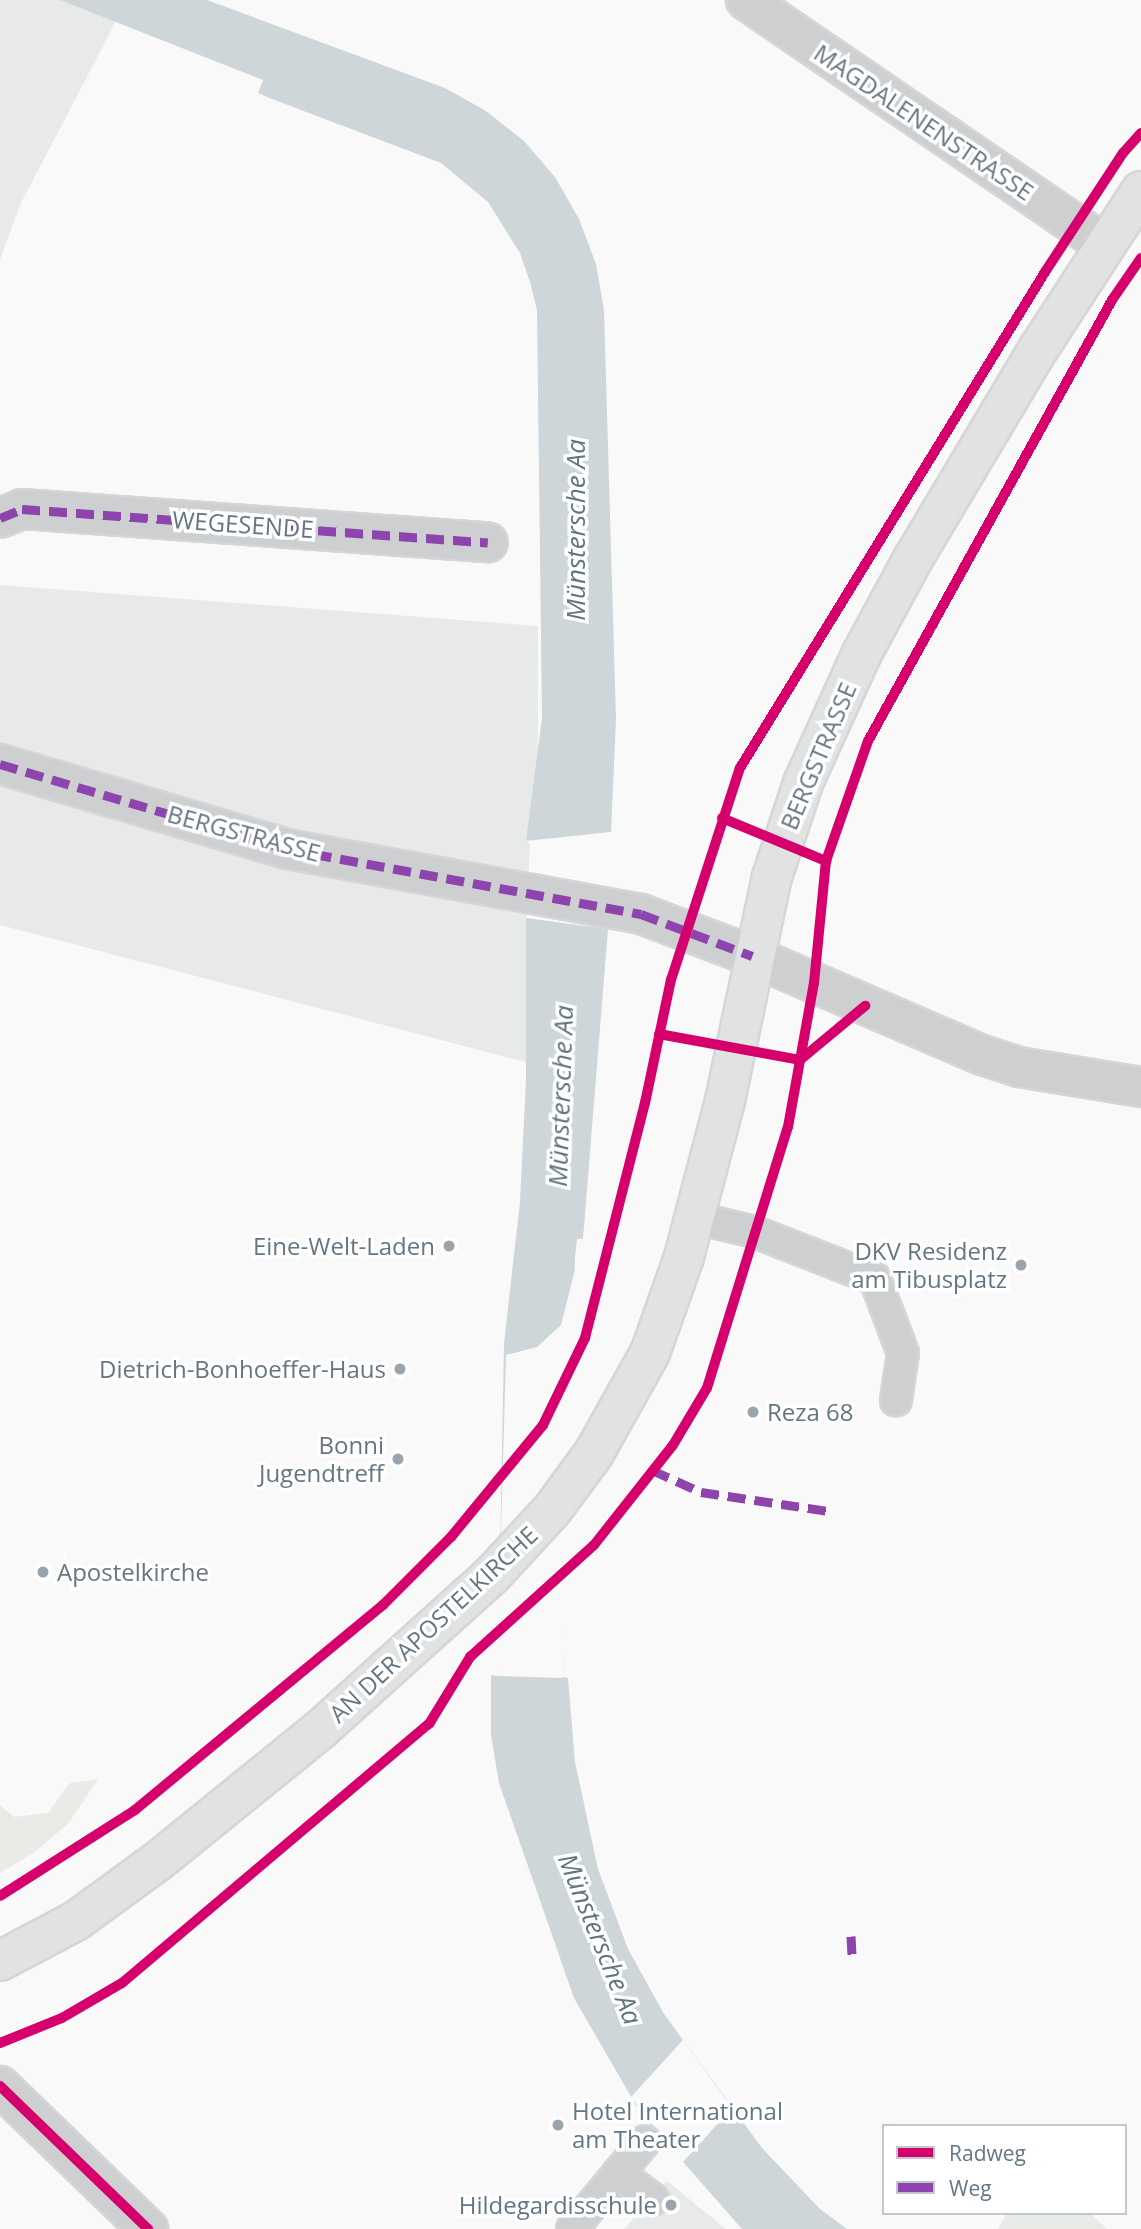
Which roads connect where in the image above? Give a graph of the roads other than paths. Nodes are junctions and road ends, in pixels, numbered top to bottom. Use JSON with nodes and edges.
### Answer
{"nodes":[{"id":1,"x":746,"y":0,"type":"edge"},
{"id":2,"x":1141,"y":191,"type":"edge"},
{"id":3,"x":1104,"y":244,"type":"junction"},
{"id":4,"x":0,"y":518,"type":"edge"},
{"id":5,"x":488,"y":542,"type":"dead end"},
{"id":6,"x":0,"y":764,"type":"edge"},
{"id":7,"x":752,"y":956,"type":"junction"},
{"id":8,"x":1141,"y":1087,"type":"edge"},
{"id":9,"x":696,"y":1217,"type":"junction"},
{"id":10,"x":896,"y":1400,"type":"dead end"},
{"id":11,"x":0,"y":1961,"type":"edge"},
{"id":12,"x":0,"y":2085,"type":"edge"},
{"id":13,"x":645,"y":2141,"type":"dead end"},
{"id":14,"x":618,"y":2172,"type":"junction"},
{"id":15,"x":653,"y":2199,"type":"dead end"},
{"id":16,"x":148,"y":2229,"type":"edge"},
{"id":17,"x":572,"y":2229,"type":"edge"}],
"edges":[{"from":1,"to":3,"type":"street","name":"MAGDALENENSTRASSE"},
{"from":2,"to":3,"type":"main road","name":"BERGSTRASSE"},
{"from":3,"to":7,"type":"main road","name":"BERGSTRASSE"},
{"from":4,"to":5,"type":"street","name":"WEGESENDE"},
{"from":6,"to":7,"type":"street","name":"BERGSTRASSE"},
{"from":7,"to":8,"type":"street"},
{"from":7,"to":9,"type":"main road","name":"AN DER APOSTELKIRCHE"},
{"from":9,"to":10,"type":"lane"},
{"from":9,"to":11,"type":"main road","name":"AN DER APOSTELKIRCHE"},
{"from":12,"to":16,"type":"street"},
{"from":13,"to":14,"type":"lane"},
{"from":14,"to":15,"type":"lane"},
{"from":14,"to":17,"type":"lane"}]}
